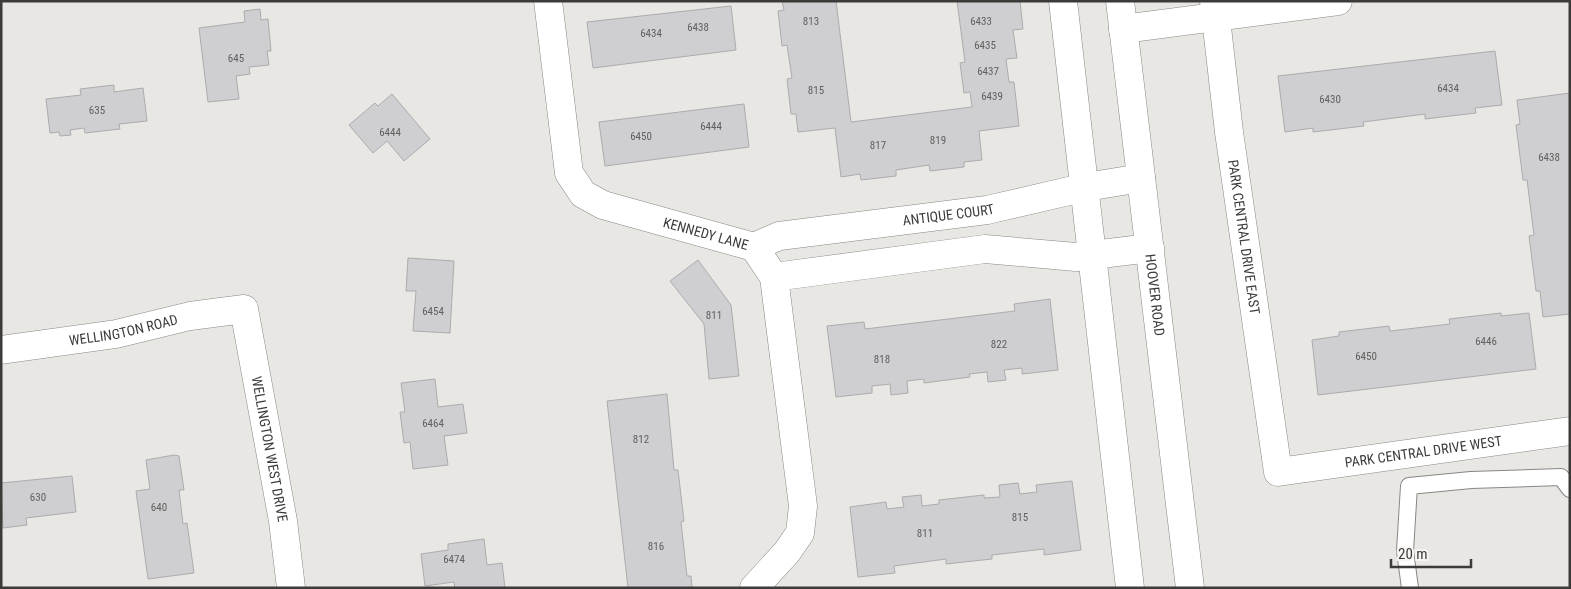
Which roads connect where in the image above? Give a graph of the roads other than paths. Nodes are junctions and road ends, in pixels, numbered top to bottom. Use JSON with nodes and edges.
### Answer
{"nodes":[{"id":1,"x":548,"y":1,"type":"edge"},
{"id":2,"x":1063,"y":1,"type":"edge"},
{"id":3,"x":1120,"y":1,"type":"edge"},
{"id":4,"x":1338,"y":1,"type":"edge"},
{"id":5,"x":1215,"y":9,"type":"edge"},
{"id":6,"x":1124,"y":29,"type":"junction"},
{"id":7,"x":1141,"y":178,"type":"junction"},
{"id":8,"x":1086,"y":187,"type":"junction"},
{"id":9,"x":754,"y":247,"type":"junction"},
{"id":10,"x":1150,"y":248,"type":"junction"},
{"id":11,"x":1092,"y":255,"type":"junction"},
{"id":12,"x":774,"y":277,"type":"junction"},
{"id":13,"x":244,"y":309,"type":"joint"},
{"id":14,"x":1,"y":350,"type":"edge"},
{"id":15,"x":1570,"y":431,"type":"edge"},
{"id":16,"x":1278,"y":472,"type":"joint"},
{"id":17,"x":1570,"y":489,"type":"edge"},
{"id":18,"x":291,"y":588,"type":"edge"},
{"id":19,"x":754,"y":588,"type":"edge"},
{"id":20,"x":1130,"y":588,"type":"edge"},
{"id":21,"x":1190,"y":588,"type":"edge"},
{"id":22,"x":1410,"y":588,"type":"edge"}],
"edges":[{"from":1,"to":9,"type":"street","name":"KENNEDY LANE"},
{"from":2,"to":8,"type":"street"},
{"from":3,"to":6,"type":"street","name":"HOOVER ROAD"},
{"from":4,"to":5,"type":"street"},
{"from":5,"to":6,"type":"street"},
{"from":5,"to":16,"type":"street","name":"PARK CENTRAL DRIVE EAST"},
{"from":6,"to":7,"type":"street","name":"HOOVER ROAD"},
{"from":7,"to":8,"type":"street","name":"ANTIQUE COURT"},
{"from":7,"to":10,"type":"street","name":"HOOVER ROAD"},
{"from":8,"to":9,"type":"street","name":"ANTIQUE COURT"},
{"from":8,"to":11,"type":"street"},
{"from":9,"to":12,"type":"street","name":"KENNEDY LANE"},
{"from":10,"to":11,"type":"street"},
{"from":10,"to":21,"type":"street","name":"HOOVER ROAD"},
{"from":11,"to":12,"type":"street"},
{"from":11,"to":20,"type":"street"},
{"from":12,"to":19,"type":"street","name":"KENNEDY LANE"},
{"from":13,"to":14,"type":"street","name":"WELLINGTON ROAD"},
{"from":13,"to":18,"type":"street","name":"WELLINGTON WEST DRIVE"},
{"from":15,"to":16,"type":"street","name":"PARK CENTRAL DRIVE WEST"},
{"from":17,"to":22,"type":"lane"}]}
